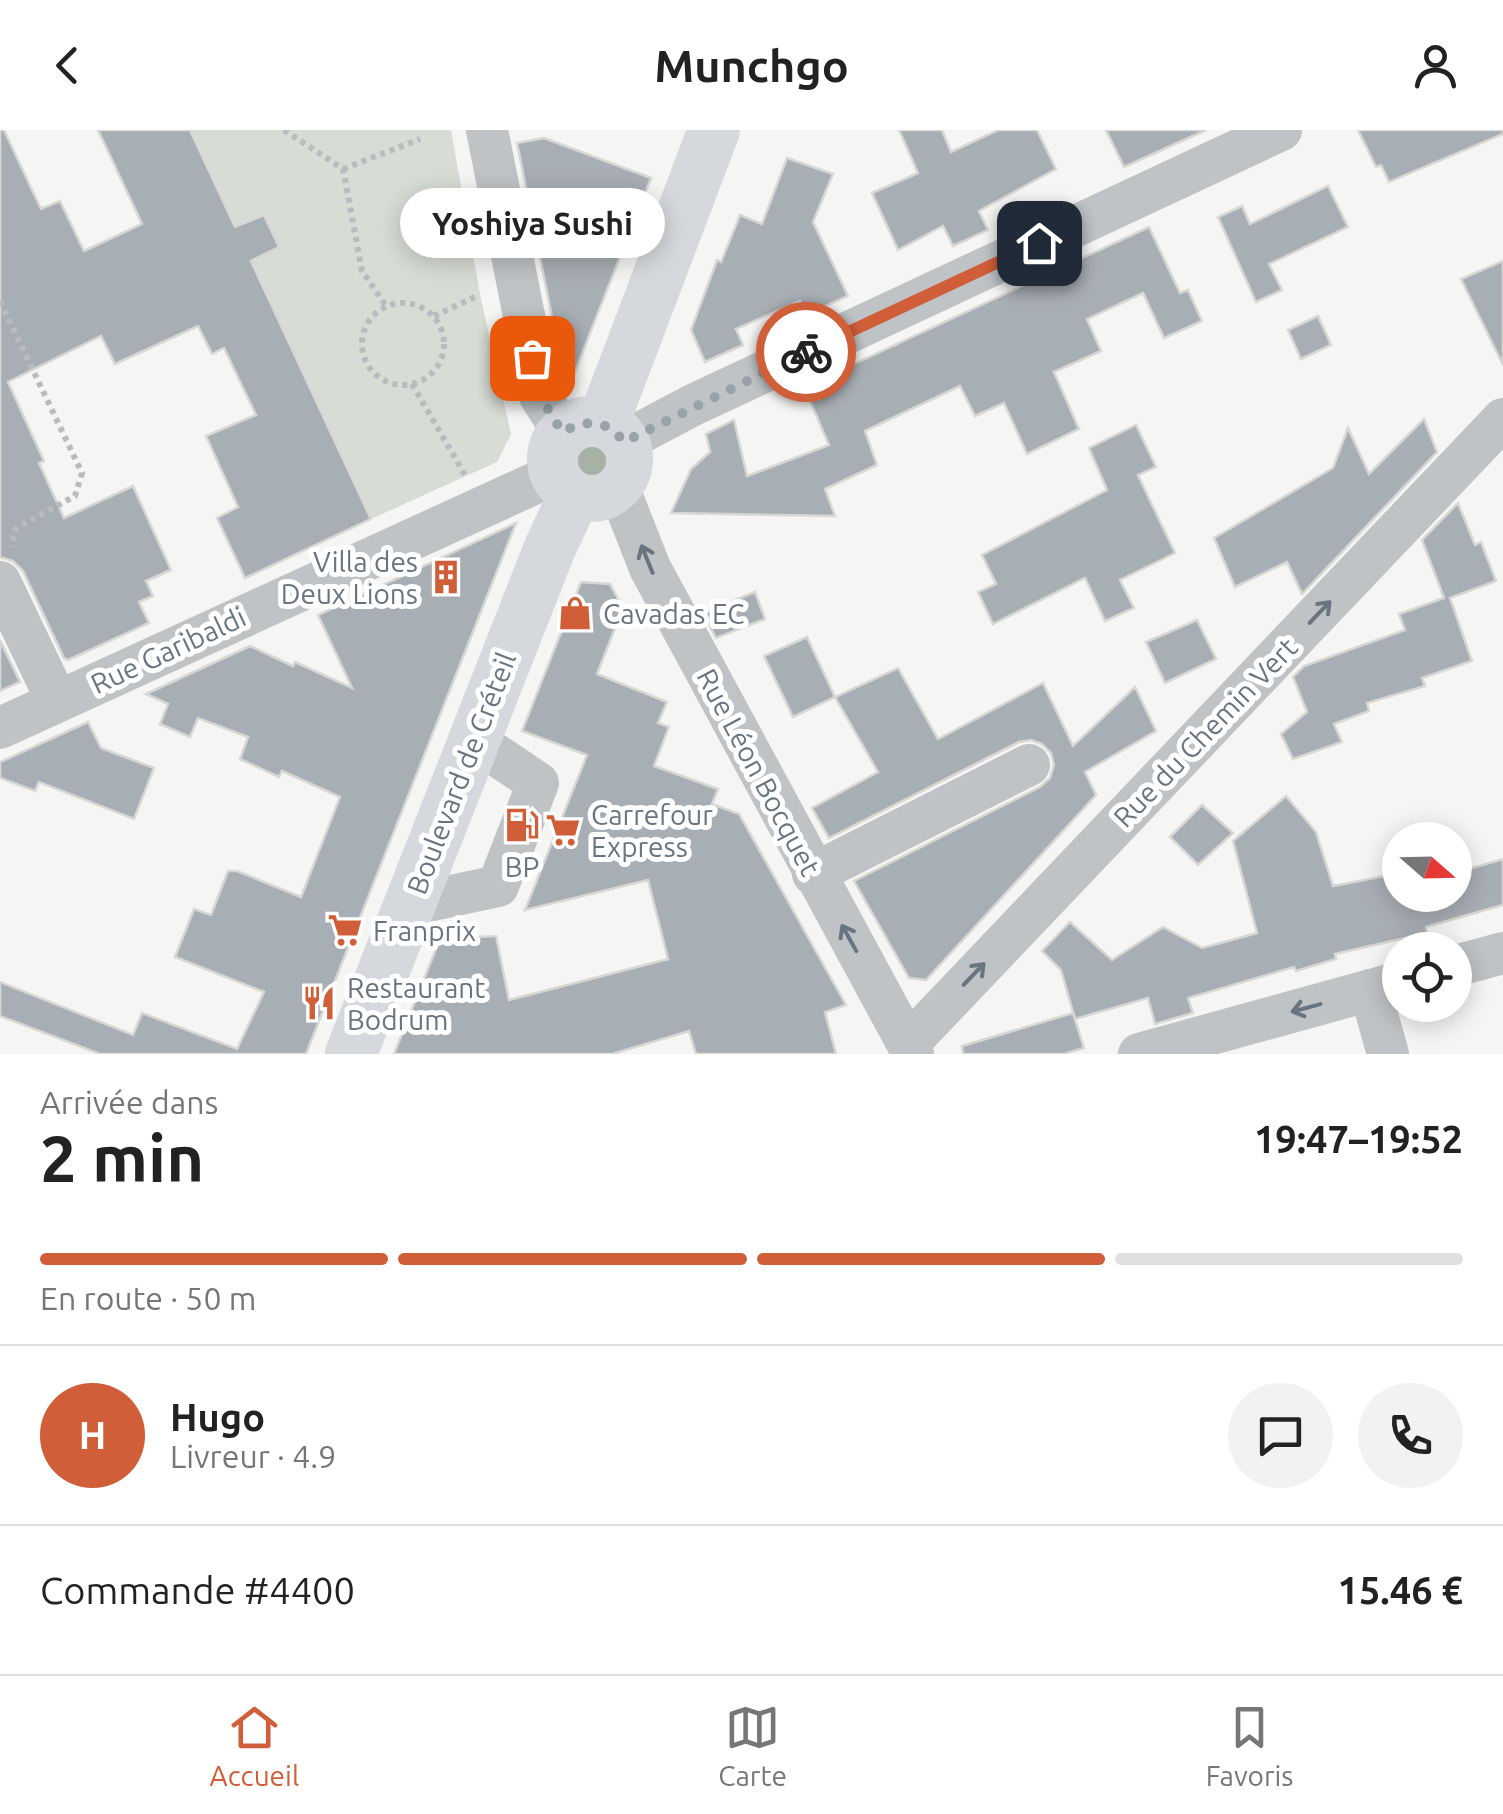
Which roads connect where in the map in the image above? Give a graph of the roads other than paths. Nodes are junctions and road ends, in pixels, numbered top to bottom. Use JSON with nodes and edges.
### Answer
{"nodes":[{"id":1,"x":487,"y":130,"type":"edge"},
{"id":2,"x":714,"y":130,"type":"edge"},
{"id":3,"x":1281,"y":130,"type":"edge"},
{"id":4,"x":1503,"y":419,"type":"edge"},
{"id":5,"x":589,"y":458,"type":"junction"},
{"id":6,"x":5,"y":568,"type":"edge"},
{"id":7,"x":57,"y":701,"type":"junction"},
{"id":8,"x":0,"y":728,"type":"edge"},
{"id":9,"x":474,"y":740,"type":"junction"},
{"id":10,"x":1029,"y":765,"type":"dead end"},
{"id":11,"x":813,"y":874,"type":"junction"},
{"id":12,"x":410,"y":905,"type":"junction"},
{"id":13,"x":1503,"y":953,"type":"edge"},
{"id":14,"x":1472,"y":961,"type":"edge"},
{"id":15,"x":1382,"y":987,"type":"edge"},
{"id":16,"x":1387,"y":1022,"type":"edge"},
{"id":17,"x":1211,"y":1044,"type":"edge"},
{"id":18,"x":910,"y":1049,"type":"edge"},
{"id":19,"x":350,"y":1054,"type":"edge"},
{"id":20,"x":1139,"y":1054,"type":"edge"},
{"id":21,"x":1388,"y":1054,"type":"edge"}],
"edges":[{"from":1,"to":5,"type":"street","name":"Rue Léon Bocquet"},
{"from":2,"to":5,"type":"main road","name":"Boulevard de Créteil"},
{"from":3,"to":5,"type":"street","name":"Rue Garibaldi"},
{"from":18,"to":4,"type":"street","name":"Rue du Chemin Vert","one_way":true},
{"from":5,"to":7,"type":"street","name":"Rue Garibaldi"},
{"from":5,"to":9,"type":"main road","name":"Boulevard de Créteil"},
{"from":11,"to":5,"type":"street","name":"Rue Léon Bocquet","one_way":true},
{"from":6,"to":7,"type":"street"},
{"from":7,"to":8,"type":"street","name":"Rue Garibaldi"},
{"from":9,"to":12,"type":"main road","name":"Boulevard de Créteil"},
{"from":9,"to":12,"type":"street"},
{"from":10,"to":11,"type":"street"},
{"from":18,"to":11,"type":"street","name":"Rue Léon Bocquet","one_way":true},
{"from":12,"to":19,"type":"main road","name":"Boulevard de Créteil"},
{"from":13,"to":14,"type":"street"},
{"from":15,"to":17,"type":"street","one_way":true},
{"from":16,"to":21,"type":"street"},
{"from":17,"to":20,"type":"street"}]}
